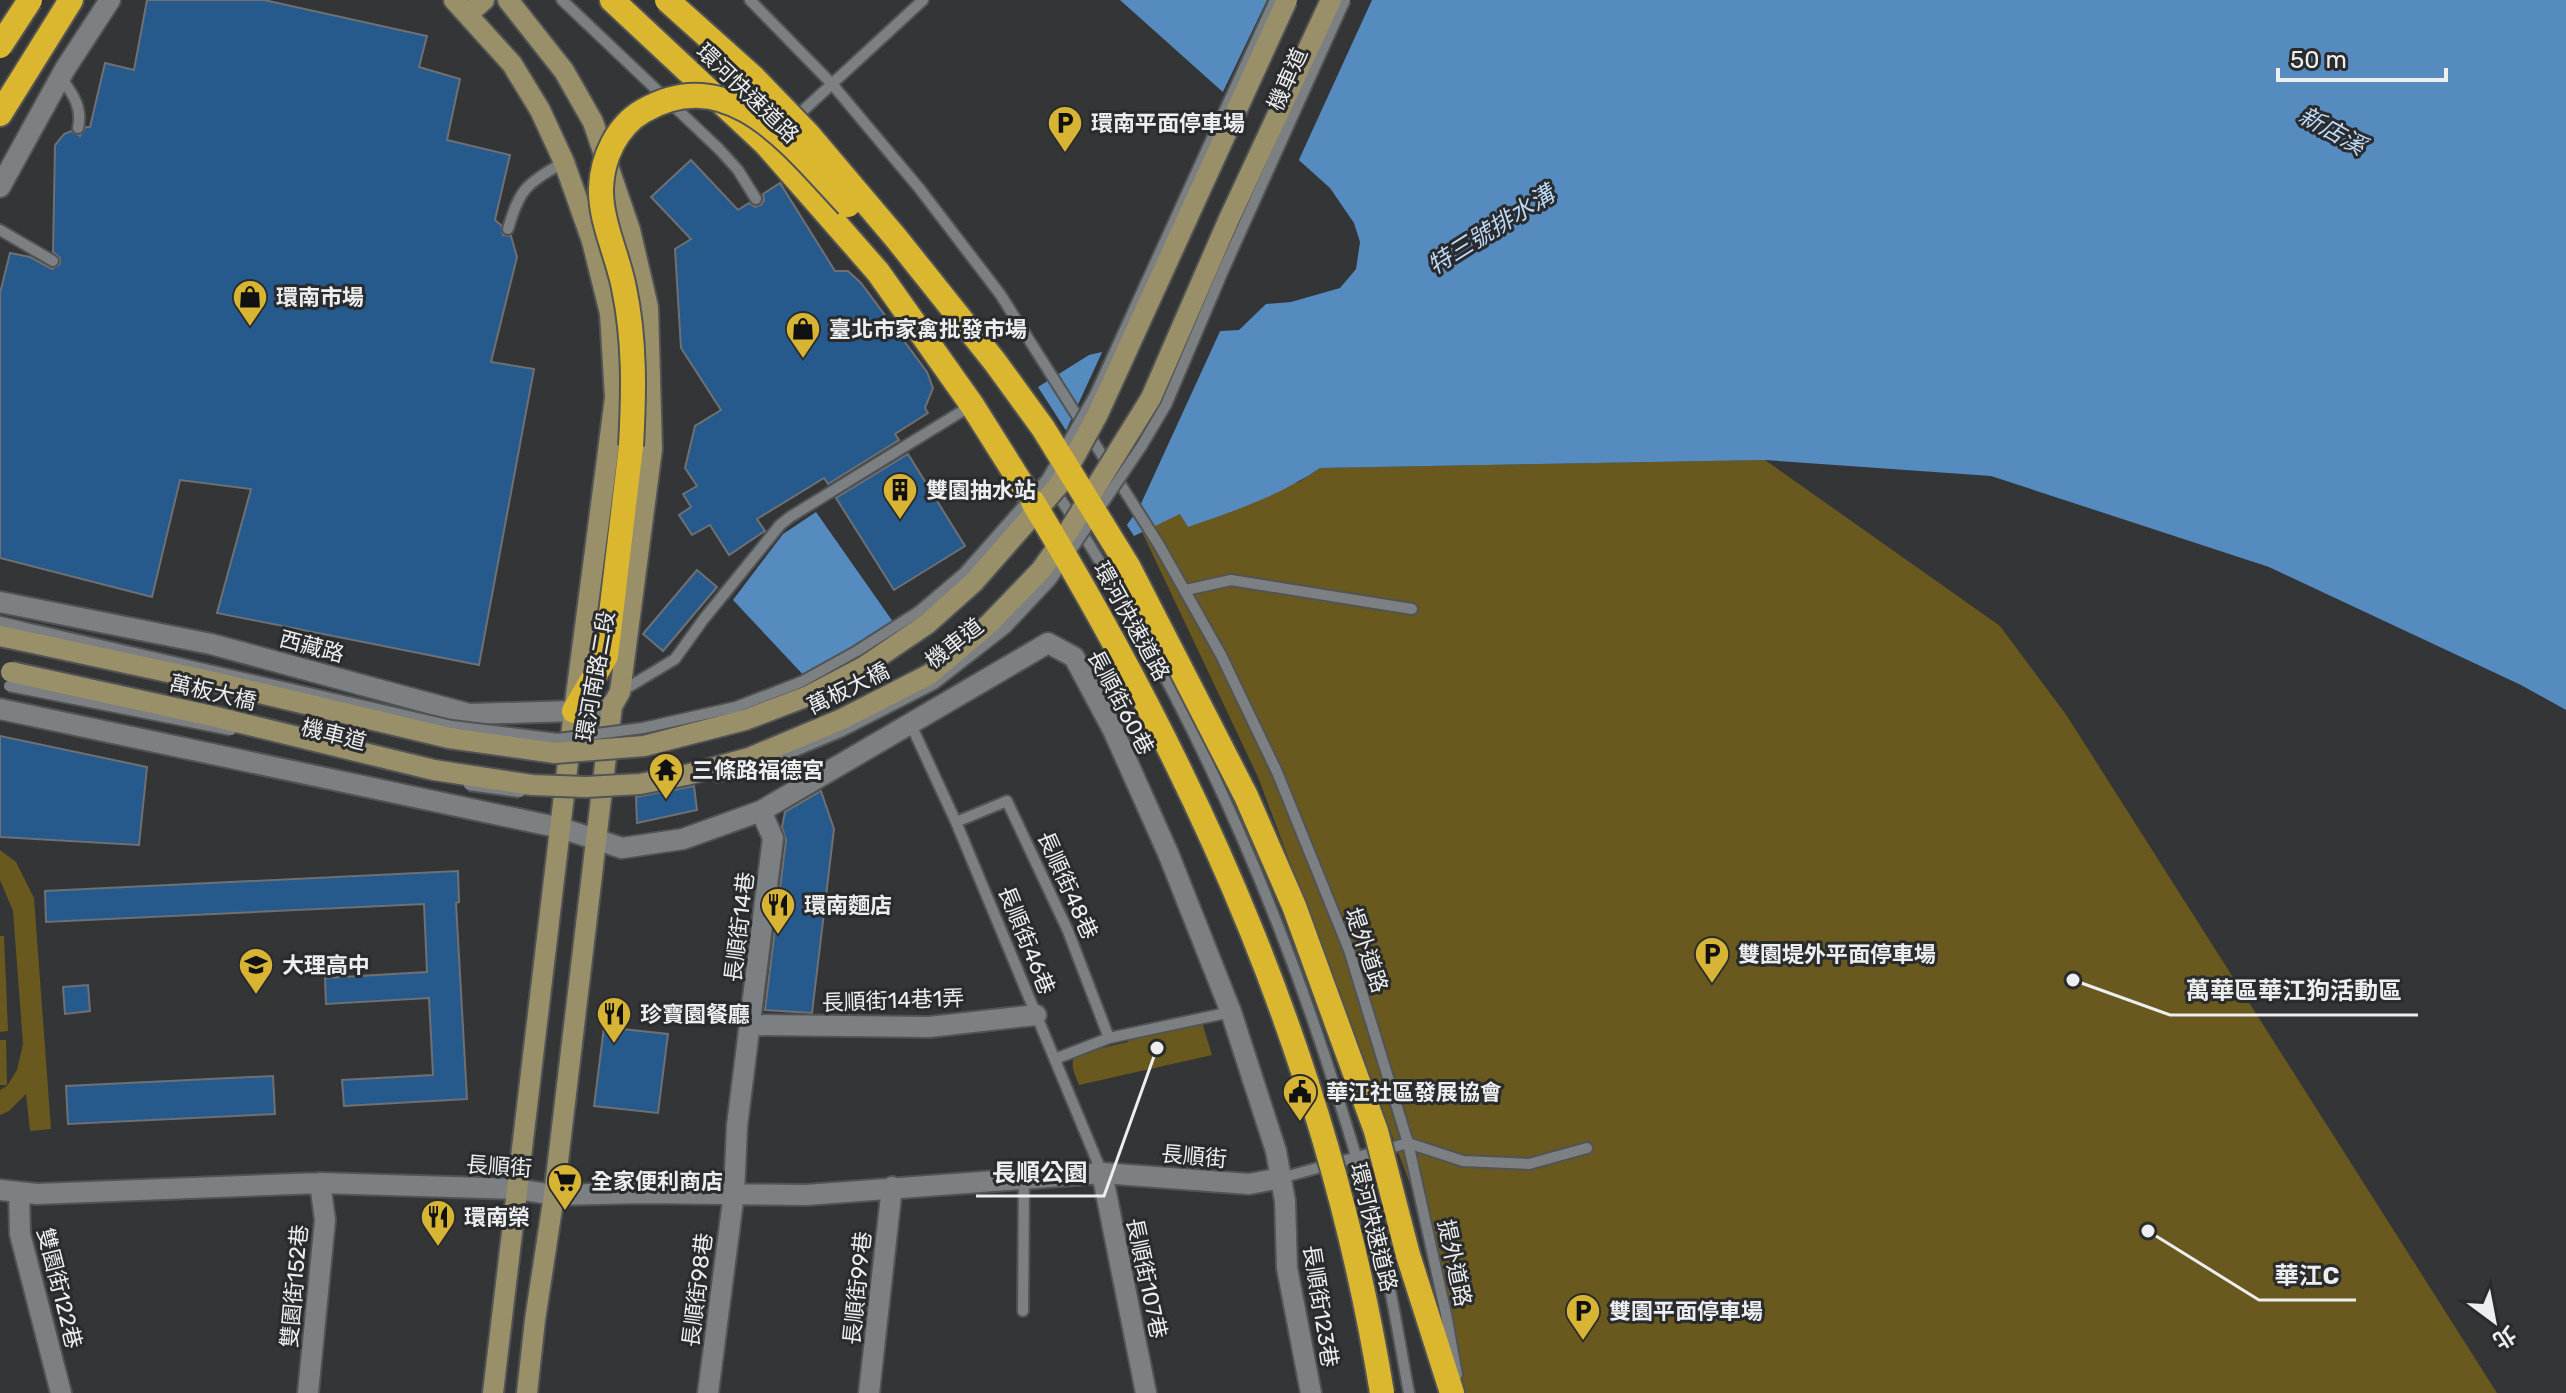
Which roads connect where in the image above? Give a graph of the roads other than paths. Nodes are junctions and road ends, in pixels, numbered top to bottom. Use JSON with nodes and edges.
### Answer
{"nodes":[{"id":1,"x":30,"y":0,"type":"edge"},
{"id":2,"x":71,"y":0,"type":"edge"},
{"id":3,"x":110,"y":0,"type":"edge"},
{"id":4,"x":508,"y":0,"type":"edge"},
{"id":5,"x":562,"y":0,"type":"edge"},
{"id":6,"x":612,"y":0,"type":"edge"},
{"id":7,"x":667,"y":0,"type":"edge"},
{"id":8,"x":684,"y":0,"type":"edge"},
{"id":9,"x":750,"y":0,"type":"edge"},
{"id":10,"x":923,"y":0,"type":"edge"},
{"id":11,"x":1275,"y":0,"type":"edge"},
{"id":12,"x":1287,"y":0,"type":"edge"},
{"id":13,"x":1331,"y":0,"type":"edge"},
{"id":14,"x":1345,"y":0,"type":"edge"},
{"id":15,"x":469,"y":5,"type":"edge"},
{"id":16,"x":0,"y":46,"type":"edge"},
{"id":17,"x":60,"y":76,"type":"junction"},
{"id":18,"x":832,"y":84,"type":"junction"},
{"id":19,"x":0,"y":114,"type":"edge"},
{"id":20,"x":789,"y":123,"type":"junction"},
{"id":21,"x":78,"y":128,"type":"dead end"},
{"id":22,"x":766,"y":144,"type":"junction"},
{"id":23,"x":564,"y":162,"type":"junction"},
{"id":24,"x":0,"y":187,"type":"edge"},
{"id":25,"x":756,"y":199,"type":"dead end"},
{"id":26,"x":508,"y":229,"type":"dead end"},
{"id":27,"x":0,"y":230,"type":"edge"},
{"id":28,"x":53,"y":261,"type":"dead end"},
{"id":29,"x":648,"y":307,"type":"junction"},
{"id":30,"x":610,"y":313,"type":"junction"},
{"id":31,"x":995,"y":362,"type":"junction"},
{"id":32,"x":972,"y":405,"type":"junction"},
{"id":33,"x":1060,"y":498,"type":"dead end"},
{"id":34,"x":1186,"y":590,"type":"junction"},
{"id":35,"x":0,"y":602,"type":"edge"},
{"id":36,"x":1412,"y":609,"type":"dead end"},
{"id":37,"x":0,"y":622,"type":"edge"},
{"id":38,"x":14,"y":634,"type":"edge"},
{"id":39,"x":5,"y":678,"type":"edge"},
{"id":40,"x":616,"y":699,"type":"junction"},
{"id":41,"x":0,"y":709,"type":"edge"},
{"id":42,"x":574,"y":711,"type":"junction"},
{"id":43,"x":911,"y":725,"type":"junction"},
{"id":44,"x":761,"y":811,"type":"junction"},
{"id":45,"x":956,"y":822,"type":"junction"},
{"id":46,"x":561,"y":828,"type":"junction"},
{"id":47,"x":594,"y":840,"type":"junction"},
{"id":48,"x":1231,"y":1012,"type":"junction"},
{"id":49,"x":1036,"y":1015,"type":"junction"},
{"id":50,"x":752,"y":1025,"type":"junction"},
{"id":51,"x":1109,"y":1038,"type":"junction"},
{"id":52,"x":1055,"y":1059,"type":"junction"},
{"id":53,"x":1408,"y":1143,"type":"junction"},
{"id":54,"x":1587,"y":1148,"type":"dead end"},
{"id":55,"x":1356,"y":1157,"type":"junction"},
{"id":56,"x":1102,"y":1173,"type":"junction"},
{"id":57,"x":1024,"y":1178,"type":"junction"},
{"id":58,"x":1281,"y":1178,"type":"junction"},
{"id":59,"x":320,"y":1183,"type":"junction"},
{"id":60,"x":892,"y":1187,"type":"junction"},
{"id":61,"x":517,"y":1189,"type":"junction"},
{"id":62,"x":10,"y":1192,"type":"edge"},
{"id":63,"x":734,"y":1193,"type":"junction"},
{"id":64,"x":554,"y":1195,"type":"junction"},
{"id":65,"x":1408,"y":1255,"type":"junction"},
{"id":66,"x":1023,"y":1311,"type":"dead end"},
{"id":67,"x":61,"y":1393,"type":"edge"},
{"id":68,"x":308,"y":1393,"type":"edge"},
{"id":69,"x":493,"y":1393,"type":"edge"},
{"id":70,"x":527,"y":1393,"type":"edge"},
{"id":71,"x":708,"y":1393,"type":"edge"},
{"id":72,"x":871,"y":1393,"type":"edge"},
{"id":73,"x":1146,"y":1393,"type":"edge"},
{"id":74,"x":1311,"y":1393,"type":"edge"},
{"id":75,"x":1382,"y":1393,"type":"edge"},
{"id":76,"x":1409,"y":1393,"type":"edge"},
{"id":77,"x":1434,"y":1393,"type":"edge"},
{"id":78,"x":1452,"y":1393,"type":"edge"},
{"id":79,"x":1460,"y":1393,"type":"edge"}],
"edges":[{"from":1,"to":16,"type":"highway","bridge":true},
{"from":2,"to":19,"type":"highway"},
{"from":3,"to":17,"type":"street"},
{"from":4,"to":29,"type":"street","name":"環河南路二段"},
{"from":5,"to":25,"type":"lane"},
{"from":6,"to":22,"type":"highway","name":"環河快速道路"},
{"from":7,"to":31,"type":"highway","name":"環河快速道路","bridge":true},
{"from":8,"to":20,"type":"lane"},
{"from":9,"to":18,"type":"lane","name":"堤外道路"},
{"from":10,"to":18,"type":"lane"},
{"from":11,"to":38,"type":"lane","name":"機車道","bridge":true},
{"from":12,"to":38,"type":"street","name":"萬板大橋","bridge":true},
{"from":13,"to":39,"type":"street","name":"萬板大橋","bridge":true},
{"from":14,"to":39,"type":"lane","name":"機車道","bridge":true},
{"from":15,"to":23,"type":"street","name":"環河南路二段"},
{"from":17,"to":21,"type":"lane"},
{"from":17,"to":24,"type":"street"},
{"from":18,"to":20,"type":"lane"},
{"from":18,"to":34,"type":"lane","name":"堤外道路","bridge":true},
{"from":20,"to":22,"type":"lane"},
{"from":22,"to":32,"type":"highway","name":"環河快速道路"},
{"from":23,"to":26,"type":"lane"},
{"from":23,"to":30,"type":"street","name":"環河南路二段"},
{"from":27,"to":28,"type":"lane"},
{"from":29,"to":30,"type":"street"},
{"from":29,"to":40,"type":"street","name":"環河南路二段"},
{"from":30,"to":42,"type":"street","name":"環河南路二段"},
{"from":31,"to":42,"type":"highway","bridge":true},
{"from":31,"to":65,"type":"highway","name":"環河快速道路","bridge":true},
{"from":32,"to":40,"type":"lane"},
{"from":32,"to":75,"type":"highway","name":"環河快速道路","bridge":true},
{"from":33,"to":55,"type":"lane"},
{"from":34,"to":36,"type":"lane"},
{"from":34,"to":53,"type":"lane","name":"堤外道路"},
{"from":35,"to":42,"type":"street","name":"西藏路"},
{"from":37,"to":38,"type":"lane","name":"機車道"},
{"from":40,"to":42,"type":"street","name":"西藏路"},
{"from":40,"to":47,"type":"street","name":"環河南路二段"},
{"from":41,"to":46,"type":"street"},
{"from":42,"to":46,"type":"street","name":"環河南路二段"},
{"from":43,"to":44,"type":"street","name":"長順街60巷"},
{"from":43,"to":45,"type":"lane","name":"長順街46巷"},
{"from":43,"to":48,"type":"street","name":"長順街60巷"},
{"from":44,"to":47,"type":"street","name":"長順街60巷"},
{"from":44,"to":50,"type":"street","name":"長順街14巷"},
{"from":45,"to":49,"type":"lane","name":"長順街46巷"},
{"from":45,"to":51,"type":"lane","name":"長順街48巷"},
{"from":46,"to":47,"type":"street"},
{"from":46,"to":61,"type":"street","name":"環河南路二段"},
{"from":47,"to":64,"type":"street","name":"環河南路二段"},
{"from":48,"to":51,"type":"lane"},
{"from":48,"to":58,"type":"street","name":"長順街60巷"},
{"from":49,"to":50,"type":"street","name":"長順街14巷1弄"},
{"from":49,"to":52,"type":"lane","name":"長順街46巷"},
{"from":50,"to":63,"type":"street","name":"長順街14巷"},
{"from":51,"to":52,"type":"lane"},
{"from":52,"to":56,"type":"lane","name":"長順街46巷"},
{"from":53,"to":54,"type":"lane"},
{"from":53,"to":55,"type":"lane"},
{"from":53,"to":79,"type":"lane","name":"提外道路"},
{"from":55,"to":58,"type":"lane"},
{"from":55,"to":76,"type":"lane"},
{"from":56,"to":57,"type":"street","name":"長順街"},
{"from":56,"to":58,"type":"street","name":"長順街"},
{"from":56,"to":73,"type":"street","name":"長順街107巷"},
{"from":57,"to":60,"type":"street","name":"長順街"},
{"from":57,"to":66,"type":"lane"},
{"from":58,"to":74,"type":"street","name":"長順街123巷"},
{"from":59,"to":61,"type":"street","name":"長順街"},
{"from":59,"to":62,"type":"street","name":"長順街"},
{"from":59,"to":68,"type":"street","name":"雙園街152巷"},
{"from":60,"to":63,"type":"street","name":"長順街"},
{"from":60,"to":72,"type":"street","name":"長順街99巷"},
{"from":61,"to":64,"type":"street","name":"長順街"},
{"from":61,"to":69,"type":"street","name":"環河南路二段"},
{"from":62,"to":67,"type":"street","name":"雙園街122巷"},
{"from":63,"to":64,"type":"street","name":"長順街"},
{"from":63,"to":71,"type":"street","name":"長順街98巷"},
{"from":64,"to":70,"type":"street","name":"環河南路二段"},
{"from":65,"to":77,"type":"highway","name":"環河快速道路"},
{"from":65,"to":78,"type":"highway"}]}
